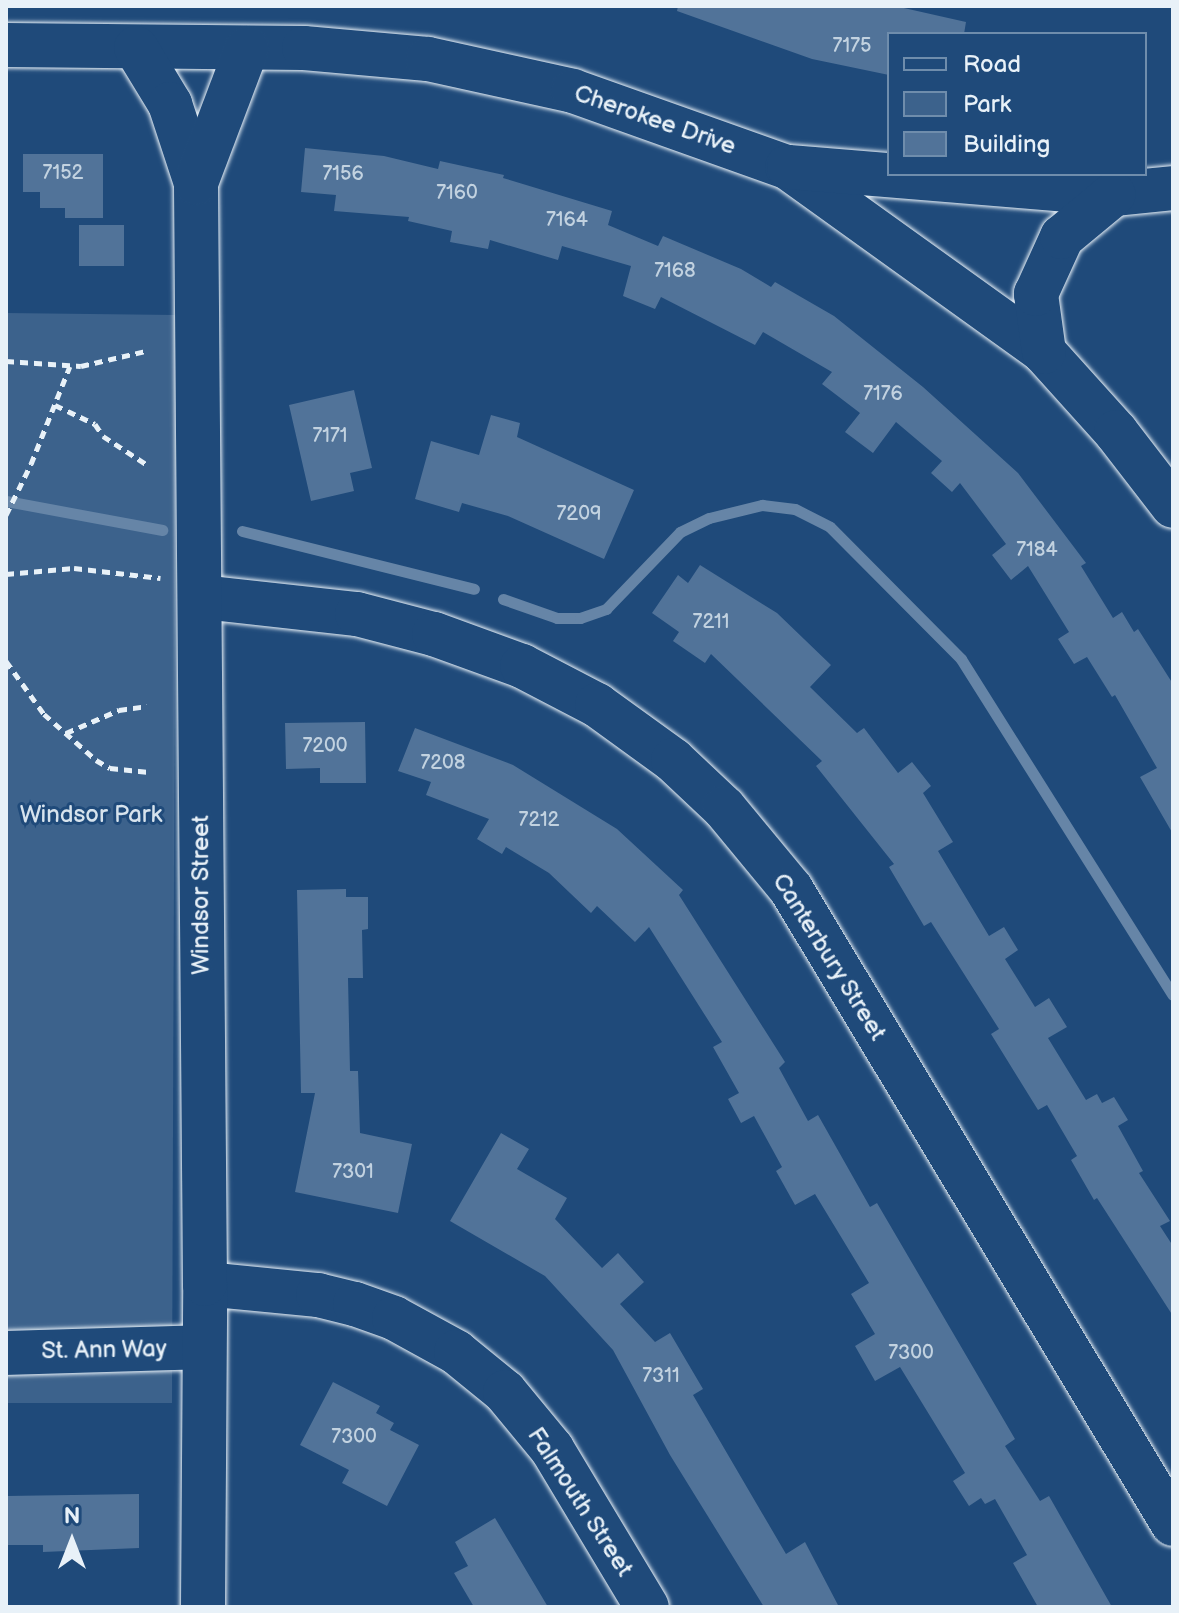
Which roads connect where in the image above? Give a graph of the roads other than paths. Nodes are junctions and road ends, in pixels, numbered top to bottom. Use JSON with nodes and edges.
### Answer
{"nodes":[{"id":1,"x":6,"y":45,"type":"edge"},
{"id":2,"x":136,"y":48,"type":"junction"},
{"id":3,"x":247,"y":48,"type":"junction"},
{"id":4,"x":787,"y":167,"type":"junction"},
{"id":5,"x":887,"y":175,"type":"edge"},
{"id":6,"x":896,"y":176,"type":"edge"},
{"id":7,"x":196,"y":183,"type":"junction"},
{"id":8,"x":1173,"y":188,"type":"edge"},
{"id":9,"x":1114,"y":194,"type":"junction"},
{"id":10,"x":1044,"y":352,"type":"junction"},
{"id":11,"x":1173,"y":506,"type":"edge"},
{"id":12,"x":184,"y":588,"type":"junction"},
{"id":13,"x":205,"y":1284,"type":"junction"},
{"id":14,"x":203,"y":1347,"type":"junction"},
{"id":15,"x":6,"y":1353,"type":"edge"},
{"id":16,"x":1173,"y":1524,"type":"edge"},
{"id":17,"x":203,"y":1607,"type":"edge"},
{"id":18,"x":647,"y":1607,"type":"edge"}],
"edges":[{"from":1,"to":2,"type":"street","name":"Cherokee Drive"},
{"from":2,"to":3,"type":"street","name":"Cherokee Drive"},
{"from":2,"to":7,"type":"street","name":"Windsor Street"},
{"from":3,"to":4,"type":"street","name":"Cherokee Drive"},
{"from":3,"to":7,"type":"street","name":"Windsor Street"},
{"from":4,"to":5,"type":"street"},
{"from":4,"to":10,"type":"street","name":"Cherokee Drive"},
{"from":6,"to":9,"type":"street"},
{"from":7,"to":12,"type":"street","name":"Windsor Street"},
{"from":8,"to":9,"type":"street"},
{"from":9,"to":10,"type":"street"},
{"from":10,"to":11,"type":"street","name":"Cherokee Drive"},
{"from":12,"to":13,"type":"street","name":"Windsor Street"},
{"from":12,"to":16,"type":"street","name":"Canterbury Street"},
{"from":13,"to":14,"type":"street","name":"Windsor Street"},
{"from":13,"to":18,"type":"street","name":"Falmouth Street"},
{"from":14,"to":15,"type":"street","name":"St. Ann Way"},
{"from":14,"to":17,"type":"street","name":"Windsor Street"}]}
